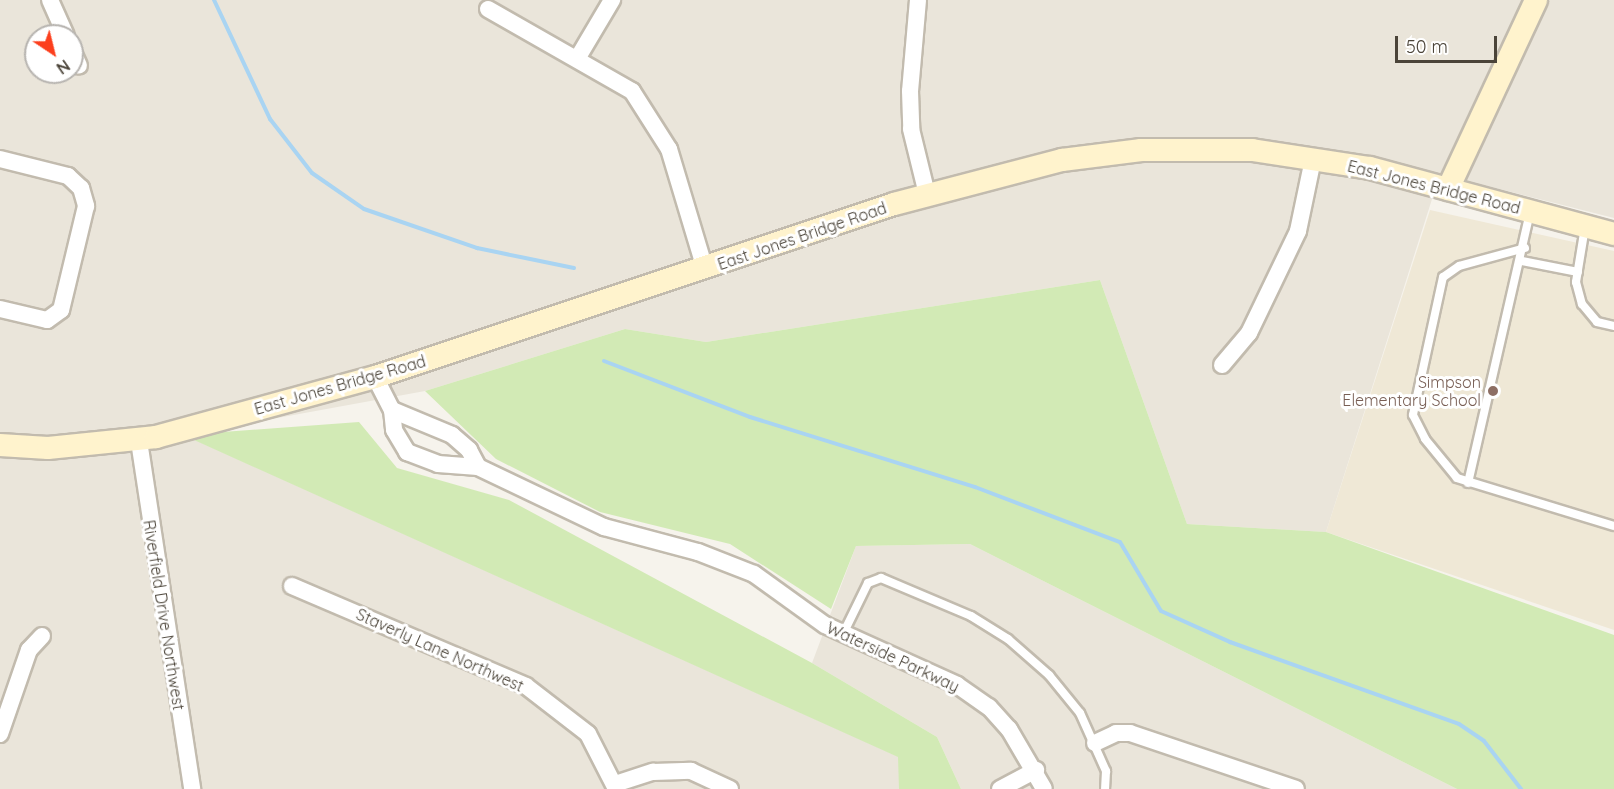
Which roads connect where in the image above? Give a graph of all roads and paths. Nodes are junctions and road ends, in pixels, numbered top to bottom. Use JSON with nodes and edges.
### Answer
{"nodes":[{"id":1,"x":50,"y":0,"type":"edge"},
{"id":2,"x":612,"y":0,"type":"edge"},
{"id":3,"x":918,"y":0,"type":"edge"},
{"id":4,"x":1536,"y":0,"type":"edge"},
{"id":5,"x":488,"y":9,"type":"dead end"},
{"id":6,"x":61,"y":24,"type":"edge"},
{"id":7,"x":577,"y":59,"type":"junction"},
{"id":8,"x":0,"y":159,"type":"edge"},
{"id":9,"x":1313,"y":159,"type":"junction"},
{"id":10,"x":1448,"y":189,"type":"junction"},
{"id":11,"x":927,"y":194,"type":"junction"},
{"id":12,"x":1530,"y":212,"type":"junction"},
{"id":13,"x":1585,"y":226,"type":"junction"},
{"id":14,"x":1614,"y":234,"type":"edge"},
{"id":15,"x":1525,"y":248,"type":"junction"},
{"id":16,"x":1522,"y":261,"type":"junction"},
{"id":17,"x":705,"y":269,"type":"junction"},
{"id":18,"x":1578,"y":272,"type":"junction"},
{"id":19,"x":0,"y":309,"type":"edge"},
{"id":20,"x":1614,"y":326,"type":"edge"},
{"id":21,"x":1222,"y":365,"type":"dead end"},
{"id":22,"x":375,"y":377,"type":"junction"},
{"id":23,"x":392,"y":410,"type":"junction"},
{"id":24,"x":452,"y":435,"type":"junction"},
{"id":25,"x":139,"y":441,"type":"junction"},
{"id":26,"x":0,"y":444,"type":"edge"},
{"id":27,"x":438,"y":464,"type":"junction"},
{"id":28,"x":478,"y":467,"type":"junction"},
{"id":29,"x":1468,"y":483,"type":"junction"},
{"id":30,"x":1614,"y":526,"type":"edge"},
{"id":31,"x":292,"y":586,"type":"dead end"},
{"id":32,"x":843,"y":634,"type":"junction"},
{"id":33,"x":42,"y":636,"type":"dead end"},
{"id":34,"x":0,"y":734,"type":"edge"},
{"id":35,"x":1095,"y":742,"type":"junction"},
{"id":36,"x":1036,"y":771,"type":"junction"},
{"id":37,"x":616,"y":786,"type":"edge"},
{"id":38,"x":192,"y":789,"type":"edge"},
{"id":39,"x":730,"y":789,"type":"edge"},
{"id":40,"x":1000,"y":789,"type":"edge"},
{"id":41,"x":1044,"y":789,"type":"edge"},
{"id":42,"x":1105,"y":789,"type":"edge"},
{"id":43,"x":1296,"y":789,"type":"edge"}],
"edges":[{"from":1,"to":6,"type":"street"},
{"from":2,"to":7,"type":"street"},
{"from":3,"to":11,"type":"street"},
{"from":4,"to":10,"type":"street"},
{"from":5,"to":7,"type":"street"},
{"from":7,"to":17,"type":"street"},
{"from":8,"to":19,"type":"street"},
{"from":9,"to":10,"type":"street","name":"East Jones Bridge Road"},
{"from":9,"to":11,"type":"street","name":"East Jones Bridge Road"},
{"from":9,"to":21,"type":"street"},
{"from":10,"to":12,"type":"street","name":"East Jones Bridge Road"},
{"from":11,"to":17,"type":"street","name":"East Jones Bridge Road"},
{"from":12,"to":13,"type":"street","name":"East Jones Bridge Road"},
{"from":12,"to":15,"type":"lane"},
{"from":13,"to":14,"type":"street","name":"East Jones Bridge Road"},
{"from":13,"to":18,"type":"lane"},
{"from":15,"to":16,"type":"lane"},
{"from":15,"to":29,"type":"lane"},
{"from":16,"to":18,"type":"lane"},
{"from":16,"to":29,"type":"lane"},
{"from":17,"to":22,"type":"street","name":"East Jones Bridge Road"},
{"from":18,"to":20,"type":"lane"},
{"from":22,"to":23,"type":"street","name":"Waterside Parkway"},
{"from":22,"to":25,"type":"street","name":"East Jones Bridge Road"},
{"from":23,"to":24,"type":"street","name":"Waterside Parkway"},
{"from":23,"to":27,"type":"street","name":"Waterside Parkway"},
{"from":24,"to":27,"type":"street"},
{"from":24,"to":28,"type":"street","name":"Waterside Parkway"},
{"from":25,"to":26,"type":"street","name":"East Jones Bridge Road"},
{"from":25,"to":38,"type":"street","name":"Riverfield Drive Northwest"},
{"from":27,"to":28,"type":"street","name":"Waterside Parkway"},
{"from":28,"to":32,"type":"street","name":"Waterside Parkway"},
{"from":29,"to":30,"type":"lane"},
{"from":31,"to":37,"type":"street","name":"Staverly Lane Northwest"},
{"from":32,"to":35,"type":"lane"},
{"from":32,"to":36,"type":"street","name":"Waterside Parkway"},
{"from":33,"to":34,"type":"street"},
{"from":35,"to":42,"type":"lane"},
{"from":35,"to":43,"type":"street"},
{"from":36,"to":40,"type":"street"},
{"from":36,"to":41,"type":"street","name":"Waterside Parkway"},
{"from":37,"to":39,"type":"street"}]}
